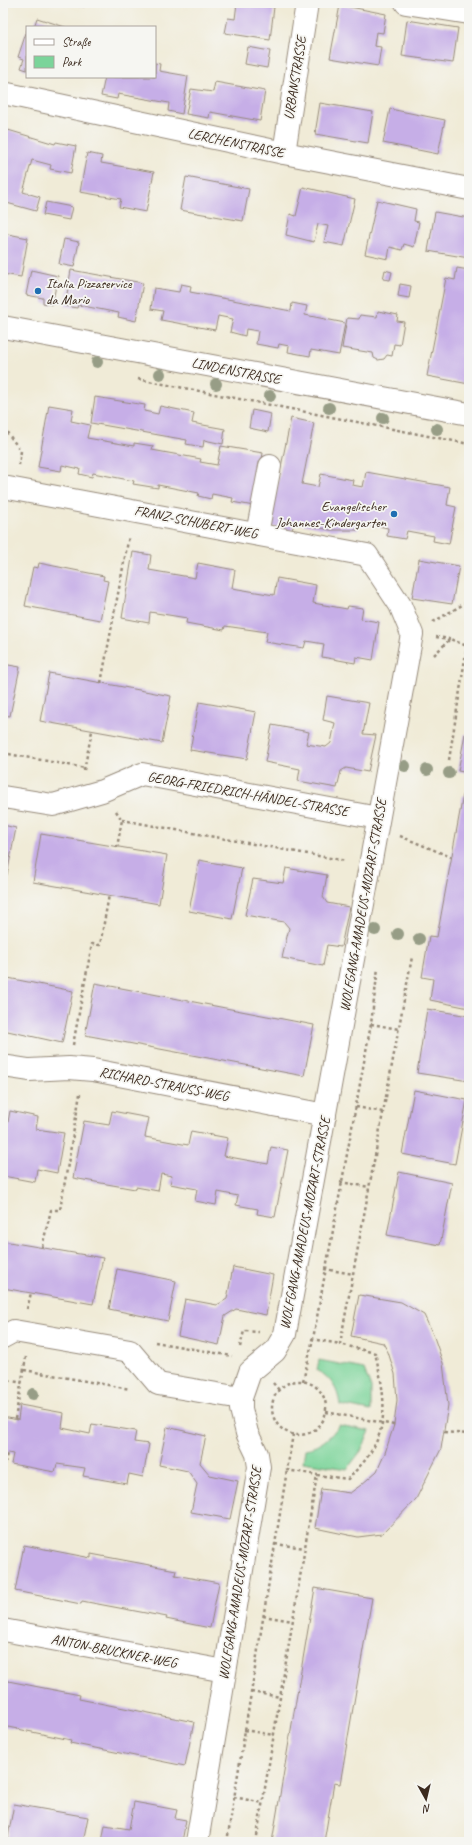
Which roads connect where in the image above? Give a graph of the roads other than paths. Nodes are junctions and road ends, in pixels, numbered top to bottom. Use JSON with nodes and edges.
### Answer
{"nodes":[{"id":1,"x":307,"y":3,"type":"edge"},
{"id":2,"x":406,"y":3,"type":"edge"},
{"id":3,"x":469,"y":13,"type":"edge"},
{"id":4,"x":3,"y":93,"type":"edge"},
{"id":5,"x":284,"y":153,"type":"junction"},
{"id":6,"x":469,"y":189,"type":"edge"},
{"id":7,"x":3,"y":327,"type":"edge"},
{"id":8,"x":469,"y":414,"type":"edge"},
{"id":9,"x":270,"y":466,"type":"dead end"},
{"id":10,"x":10,"y":488,"type":"edge"},
{"id":11,"x":257,"y":534,"type":"junction"},
{"id":12,"x":407,"y":660,"type":"joint"},
{"id":13,"x":3,"y":797,"type":"edge"},
{"id":14,"x":378,"y":818,"type":"junction"},
{"id":15,"x":3,"y":1066,"type":"edge"},
{"id":16,"x":326,"y":1108,"type":"junction"},
{"id":17,"x":3,"y":1338,"type":"edge"},
{"id":18,"x":241,"y":1398,"type":"junction"},
{"id":19,"x":3,"y":1630,"type":"edge"},
{"id":20,"x":224,"y":1679,"type":"junction"},
{"id":21,"x":198,"y":1842,"type":"edge"}],
"edges":[{"from":1,"to":5,"type":"street","name":"URBANSTRASSE"},
{"from":2,"to":3,"type":"street"},
{"from":4,"to":5,"type":"street","name":"LERCHENSTRASSE"},
{"from":5,"to":6,"type":"street","name":"LERCHENSTRASSE"},
{"from":7,"to":8,"type":"street","name":"LINDENSTRASSE"},
{"from":9,"to":11,"type":"street"},
{"from":10,"to":11,"type":"street","name":"FRANZ-SCHUBERT-WEG"},
{"from":11,"to":12,"type":"street","name":"FRANZ-SCHUBERT-WEG"},
{"from":12,"to":14,"type":"street","name":"WOLFGANG-AMADEUS-MOZART-STRASSE"},
{"from":13,"to":14,"type":"street","name":"GEORG-FRIEDRICH-HÄNDEL-STRASSE"},
{"from":14,"to":16,"type":"street","name":"WOLFGANG-AMADEUS-MOZART-STRASSE"},
{"from":15,"to":16,"type":"street","name":"RICHARD-STRAUSS-WEG"},
{"from":16,"to":18,"type":"street","name":"WOLFGANG-AMADEUS-MOZART-STRASSE"},
{"from":17,"to":18,"type":"street"},
{"from":18,"to":20,"type":"street","name":"WOLFGANG-AMADEUS-MOZART-STRASSE"},
{"from":19,"to":20,"type":"street","name":"ANTON-BRUCKNER-WEG"},
{"from":20,"to":21,"type":"street","name":"WOLFGANG-AMADEUS-MOZART-STRASSE"}]}
